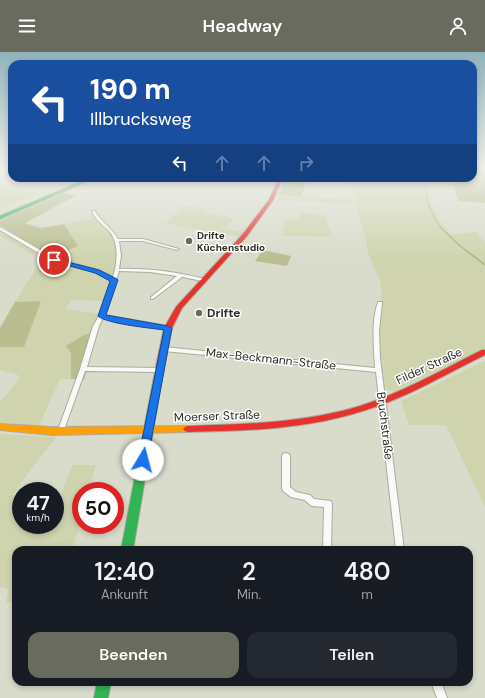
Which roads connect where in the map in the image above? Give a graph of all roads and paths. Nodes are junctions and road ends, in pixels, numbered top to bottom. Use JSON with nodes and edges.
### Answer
{"nodes":[{"id":1,"x":37,"y":198,"type":"edge"},
{"id":2,"x":46,"y":198,"type":"edge"},
{"id":3,"x":272,"y":198,"type":"edge"},
{"id":4,"x":94,"y":212,"type":"dead end"},
{"id":5,"x":0,"y":214,"type":"edge"},
{"id":6,"x":0,"y":218,"type":"edge"},
{"id":7,"x":0,"y":228,"type":"edge"},
{"id":8,"x":118,"y":240,"type":"junction"},
{"id":9,"x":178,"y":249,"type":"dead end"},
{"id":10,"x":118,"y":270,"type":"junction"},
{"id":11,"x":181,"y":275,"type":"junction"},
{"id":12,"x":114,"y":280,"type":"junction"},
{"id":13,"x":203,"y":280,"type":"junction"},
{"id":14,"x":153,"y":298,"type":"dead end"},
{"id":15,"x":380,"y":303,"type":"dead end"},
{"id":16,"x":102,"y":316,"type":"junction"},
{"id":17,"x":168,"y":328,"type":"junction"},
{"id":18,"x":164,"y":349,"type":"junction"},
{"id":19,"x":485,"y":352,"type":"edge"},
{"id":20,"x":83,"y":369,"type":"junction"},
{"id":21,"x":160,"y":370,"type":"junction"},
{"id":22,"x":378,"y":370,"type":"junction"},
{"id":23,"x":383,"y":400,"type":"junction"},
{"id":24,"x":0,"y":427,"type":"edge"},
{"id":25,"x":61,"y":430,"type":"junction"},
{"id":26,"x":148,"y":430,"type":"junction"},
{"id":27,"x":286,"y":456,"type":"dead end"},
{"id":28,"x":128,"y":546,"type":"edge"},
{"id":29,"x":327,"y":546,"type":"edge"},
{"id":30,"x":400,"y":546,"type":"edge"},
{"id":31,"x":103,"y":686,"type":"edge"},
{"id":32,"x":438,"y":686,"type":"edge"},
{"id":33,"x":101,"y":698,"type":"edge"},
{"id":34,"x":442,"y":698,"type":"edge"}],
"edges":[{"from":1,"to":5,"type":"main road"},
{"from":2,"to":6,"type":"main road"},
{"from":3,"to":13,"type":"main road"},
{"from":4,"to":8,"type":"street"},
{"from":7,"to":12,"type":"street"},
{"from":8,"to":9,"type":"street"},
{"from":8,"to":10,"type":"street"},
{"from":10,"to":11,"type":"street"},
{"from":10,"to":12,"type":"street"},
{"from":11,"to":13,"type":"street"},
{"from":11,"to":14,"type":"street"},
{"from":12,"to":16,"type":"street"},
{"from":13,"to":17,"type":"main road"},
{"from":15,"to":22,"type":"street","name":"Bruchstraße"},
{"from":16,"to":17,"type":"street"},
{"from":16,"to":20,"type":"street"},
{"from":17,"to":18,"type":"main road"},
{"from":18,"to":21,"type":"main road"},
{"from":18,"to":22,"type":"street","name":"Max-Beckmann-Straße"},
{"from":19,"to":23,"type":"main road","name":"Filder Straße"},
{"from":20,"to":21,"type":"street"},
{"from":20,"to":25,"type":"street"},
{"from":21,"to":26,"type":"main road"},
{"from":22,"to":23,"type":"street","name":"Bruchstraße"},
{"from":23,"to":26,"type":"main road","name":"Moerser Straße"},
{"from":23,"to":30,"type":"street","name":"Bruchstraße"},
{"from":24,"to":25,"type":"main road","name":"Moerser Straße"},
{"from":25,"to":26,"type":"main road","name":"Moerser Straße"},
{"from":26,"to":28,"type":"main road"},
{"from":27,"to":29,"type":"street"},
{"from":31,"to":33,"type":"main road"},
{"from":32,"to":34,"type":"street"}]}
